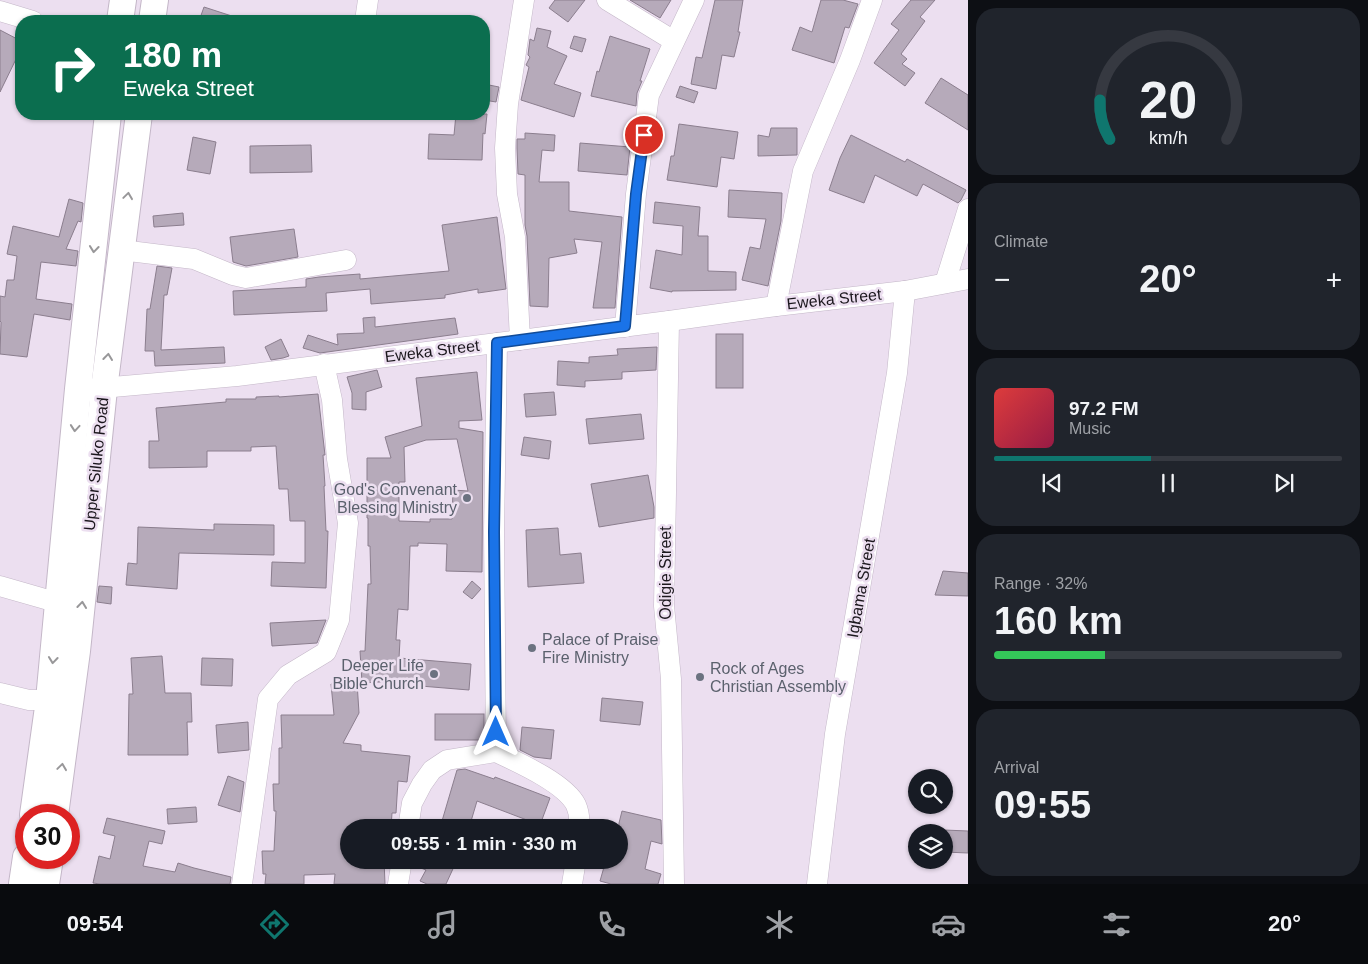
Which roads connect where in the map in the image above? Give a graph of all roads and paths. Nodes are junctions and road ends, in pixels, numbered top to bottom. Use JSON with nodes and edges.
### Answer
{"nodes":[{"id":1,"x":123,"y":0,"type":"edge"},
{"id":2,"x":155,"y":0,"type":"edge"},
{"id":3,"x":368,"y":0,"type":"edge"},
{"id":4,"x":524,"y":0,"type":"edge"},
{"id":5,"x":607,"y":0,"type":"edge"},
{"id":6,"x":694,"y":0,"type":"edge"},
{"id":7,"x":872,"y":0,"type":"edge"},
{"id":8,"x":0,"y":11,"type":"edge"},
{"id":9,"x":121,"y":15,"type":"edge"},
{"id":10,"x":153,"y":15,"type":"edge"},
{"id":11,"x":366,"y":15,"type":"edge"},
{"id":12,"x":15,"y":16,"type":"edge"},
{"id":13,"x":674,"y":41,"type":"junction"},
{"id":14,"x":107,"y":120,"type":"edge"},
{"id":15,"x":138,"y":120,"type":"edge"},
{"id":16,"x":968,"y":209,"type":"edge"},
{"id":17,"x":121,"y":250,"type":"junction"},
{"id":18,"x":346,"y":260,"type":"dead end"},
{"id":19,"x":968,"y":279,"type":"edge"},
{"id":20,"x":944,"y":283,"type":"junction"},
{"id":21,"x":905,"y":292,"type":"junction"},
{"id":22,"x":776,"y":306,"type":"junction"},
{"id":23,"x":669,"y":321,"type":"junction"},
{"id":24,"x":625,"y":326,"type":"junction"},
{"id":25,"x":520,"y":340,"type":"junction"},
{"id":26,"x":497,"y":343,"type":"junction"},
{"id":27,"x":324,"y":364,"type":"junction"},
{"id":28,"x":78,"y":389,"type":"junction"},
{"id":29,"x":104,"y":389,"type":"junction"},
{"id":30,"x":0,"y":586,"type":"edge"},
{"id":31,"x":59,"y":603,"type":"junction"},
{"id":32,"x":0,"y":693,"type":"edge"},
{"id":33,"x":49,"y":700,"type":"junction"},
{"id":34,"x":496,"y":752,"type":"junction"},
{"id":35,"x":35,"y":804,"type":"edge"},
{"id":36,"x":56,"y":804,"type":"edge"},
{"id":37,"x":410,"y":819,"type":"edge"},
{"id":38,"x":580,"y":819,"type":"edge"},
{"id":39,"x":24,"y":869,"type":"edge"},
{"id":40,"x":48,"y":869,"type":"edge"},
{"id":41,"x":400,"y":869,"type":"edge"},
{"id":42,"x":574,"y":869,"type":"edge"},
{"id":43,"x":22,"y":884,"type":"edge"},
{"id":44,"x":46,"y":884,"type":"edge"},
{"id":45,"x":242,"y":884,"type":"edge"},
{"id":46,"x":398,"y":884,"type":"edge"},
{"id":47,"x":572,"y":884,"type":"edge"},
{"id":48,"x":674,"y":884,"type":"edge"},
{"id":49,"x":816,"y":884,"type":"edge"}],
"edges":[{"from":1,"to":9,"type":"main road"},
{"from":2,"to":10,"type":"main road"},
{"from":3,"to":11,"type":"street"},
{"from":4,"to":25,"type":"street"},
{"from":5,"to":13,"type":"street"},
{"from":6,"to":13,"type":"street"},
{"from":7,"to":22,"type":"street"},
{"from":8,"to":12,"type":"street"},
{"from":13,"to":24,"type":"street"},
{"from":14,"to":28,"type":"main road","name":"Upper Siluko Road","one_way":true},
{"from":17,"to":15,"type":"main road","name":"Upper Siluko Road","one_way":true},
{"from":16,"to":20,"type":"street"},
{"from":17,"to":18,"type":"street"},
{"from":29,"to":17,"type":"main road","name":"Upper Siluko Road","one_way":true},
{"from":19,"to":20,"type":"street","name":"Eweka Street"},
{"from":20,"to":21,"type":"street","name":"Eweka Street"},
{"from":21,"to":22,"type":"street","name":"Eweka Street"},
{"from":21,"to":49,"type":"street","name":"Igbama Street"},
{"from":22,"to":23,"type":"street","name":"Eweka Street"},
{"from":23,"to":24,"type":"street","name":"Eweka Street"},
{"from":23,"to":48,"type":"street","name":"Odigie Street"},
{"from":24,"to":25,"type":"street","name":"Eweka Street"},
{"from":25,"to":26,"type":"street","name":"Eweka Street"},
{"from":26,"to":27,"type":"street","name":"Eweka Street"},
{"from":26,"to":34,"type":"street"},
{"from":27,"to":29,"type":"street","name":"Eweka Street"},
{"from":27,"to":45,"type":"street"},
{"from":28,"to":29,"type":"street"},
{"from":28,"to":31,"type":"main road","name":"Upper Siluko Road","one_way":true},
{"from":36,"to":29,"type":"main road","name":"Upper Siluko Road","one_way":true},
{"from":30,"to":31,"type":"street"},
{"from":31,"to":33,"type":"main road","name":"Upper Siluko Road","one_way":true},
{"from":32,"to":33,"type":"street"},
{"from":33,"to":35,"type":"main road","name":"Upper Siluko Road"},
{"from":34,"to":37,"type":"street"},
{"from":34,"to":38,"type":"street"},
{"from":39,"to":43,"type":"main road"},
{"from":40,"to":44,"type":"main road"},
{"from":41,"to":46,"type":"street"},
{"from":42,"to":47,"type":"street"}]}
